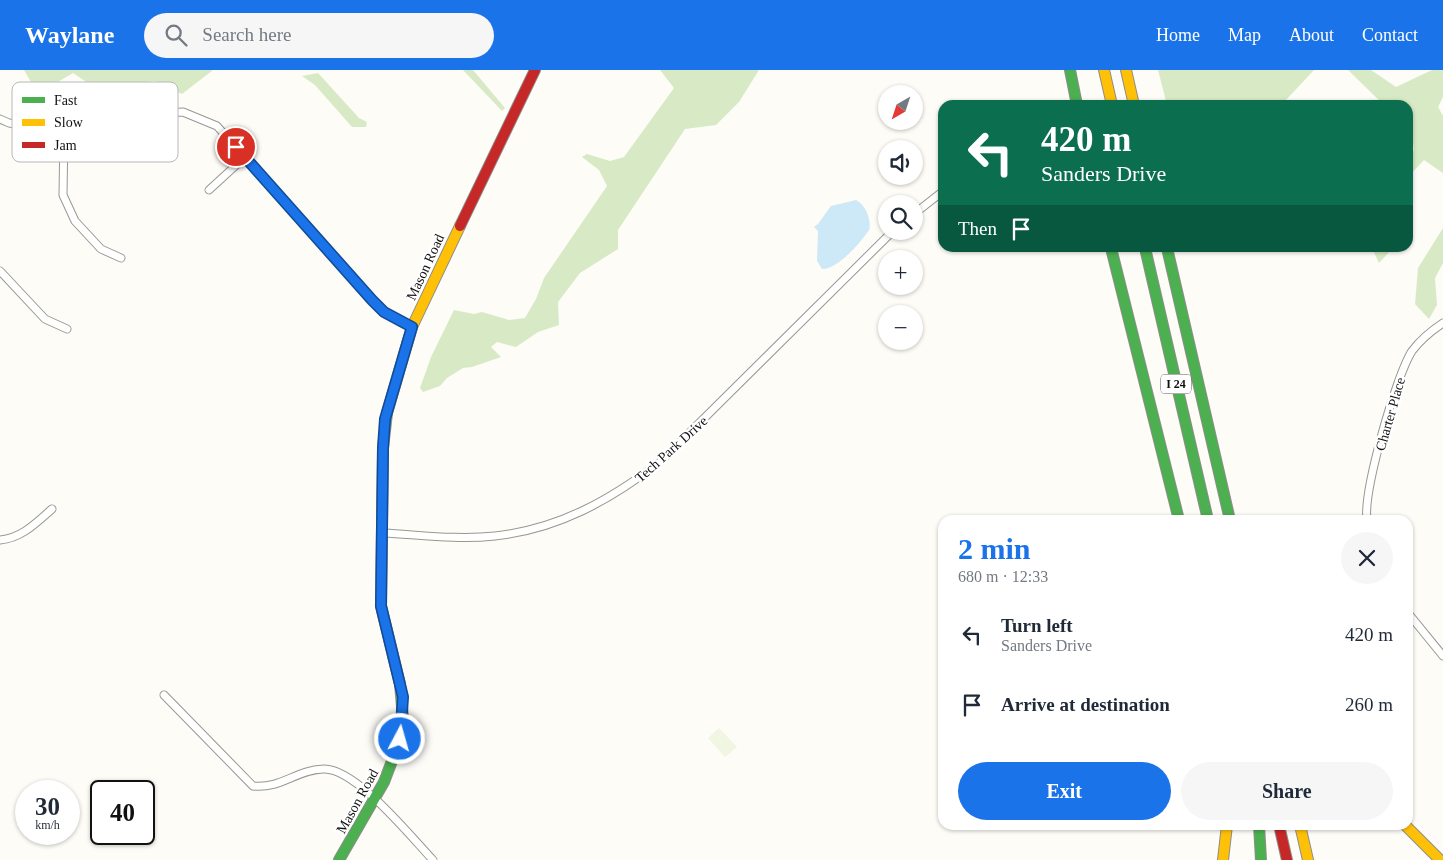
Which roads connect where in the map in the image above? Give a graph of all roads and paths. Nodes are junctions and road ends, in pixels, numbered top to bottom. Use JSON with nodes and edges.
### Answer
{"nodes":[{"id":1,"x":535,"y":70,"type":"edge"},
{"id":2,"x":1070,"y":70,"type":"edge"},
{"id":3,"x":1104,"y":70,"type":"edge"},
{"id":4,"x":1126,"y":70,"type":"edge"},
{"id":5,"x":1076,"y":100,"type":"edge"},
{"id":6,"x":1111,"y":100,"type":"edge"},
{"id":7,"x":1133,"y":100,"type":"edge"},
{"id":8,"x":178,"y":112,"type":"edge"},
{"id":9,"x":0,"y":119,"type":"edge"},
{"id":10,"x":12,"y":123,"type":"edge"},
{"id":11,"x":245,"y":157,"type":"junction"},
{"id":12,"x":64,"y":162,"type":"edge"},
{"id":13,"x":208,"y":190,"type":"dead end"},
{"id":14,"x":938,"y":195,"type":"edge"},
{"id":15,"x":923,"y":207,"type":"edge"},
{"id":16,"x":884,"y":240,"type":"edge"},
{"id":17,"x":1112,"y":252,"type":"edge"},
{"id":18,"x":1146,"y":252,"type":"edge"},
{"id":19,"x":1168,"y":252,"type":"edge"},
{"id":20,"x":121,"y":258,"type":"dead end"},
{"id":21,"x":0,"y":271,"type":"edge"},
{"id":22,"x":1443,"y":323,"type":"edge"},
{"id":23,"x":412,"y":327,"type":"junction"},
{"id":24,"x":67,"y":329,"type":"dead end"},
{"id":25,"x":52,"y":509,"type":"dead end"},
{"id":26,"x":1178,"y":515,"type":"edge"},
{"id":27,"x":1207,"y":515,"type":"edge"},
{"id":28,"x":1231,"y":515,"type":"edge"},
{"id":29,"x":1367,"y":515,"type":"edge"},
{"id":30,"x":384,"y":533,"type":"junction"},
{"id":31,"x":0,"y":540,"type":"edge"},
{"id":32,"x":1413,"y":619,"type":"edge"},
{"id":33,"x":1443,"y":656,"type":"edge"},
{"id":34,"x":164,"y":695,"type":"dead end"},
{"id":35,"x":375,"y":800,"type":"junction"},
{"id":36,"x":1226,"y":830,"type":"edge"},
{"id":37,"x":1259,"y":830,"type":"edge"},
{"id":38,"x":1280,"y":830,"type":"edge"},
{"id":39,"x":1301,"y":830,"type":"edge"},
{"id":40,"x":1410,"y":830,"type":"edge"},
{"id":41,"x":339,"y":860,"type":"edge"},
{"id":42,"x":433,"y":860,"type":"edge"},
{"id":43,"x":1223,"y":860,"type":"edge"},
{"id":44,"x":1261,"y":860,"type":"edge"},
{"id":45,"x":1287,"y":860,"type":"edge"},
{"id":46,"x":1308,"y":860,"type":"edge"},
{"id":47,"x":1440,"y":860,"type":"edge"}],
"edges":[{"from":1,"to":23,"type":"main road","name":"Mason Road"},
{"from":2,"to":5,"type":"main road"},
{"from":3,"to":6,"type":"main road"},
{"from":4,"to":7,"type":"main road"},
{"from":8,"to":11,"type":"street"},
{"from":9,"to":10,"type":"street"},
{"from":11,"to":13,"type":"street"},
{"from":11,"to":23,"type":"street"},
{"from":12,"to":20,"type":"street"},
{"from":14,"to":15,"type":"street"},
{"from":16,"to":30,"type":"street","name":"Tech Park Drive"},
{"from":17,"to":26,"type":"main road"},
{"from":18,"to":27,"type":"main road","number":"I 24"},
{"from":19,"to":28,"type":"main road","number":"I 24"},
{"from":21,"to":24,"type":"street"},
{"from":22,"to":29,"type":"street","name":"Charter Place"},
{"from":23,"to":30,"type":"main road","name":"Mason Road"},
{"from":25,"to":31,"type":"street"},
{"from":30,"to":35,"type":"main road","name":"Mason Road"},
{"from":32,"to":33,"type":"street"},
{"from":34,"to":35,"type":"street"},
{"from":35,"to":41,"type":"main road","name":"Mason Road"},
{"from":35,"to":42,"type":"street"},
{"from":36,"to":43,"type":"main road"},
{"from":37,"to":44,"type":"main road"},
{"from":38,"to":45,"type":"main road"},
{"from":39,"to":46,"type":"main road"},
{"from":40,"to":47,"type":"main road"}]}
